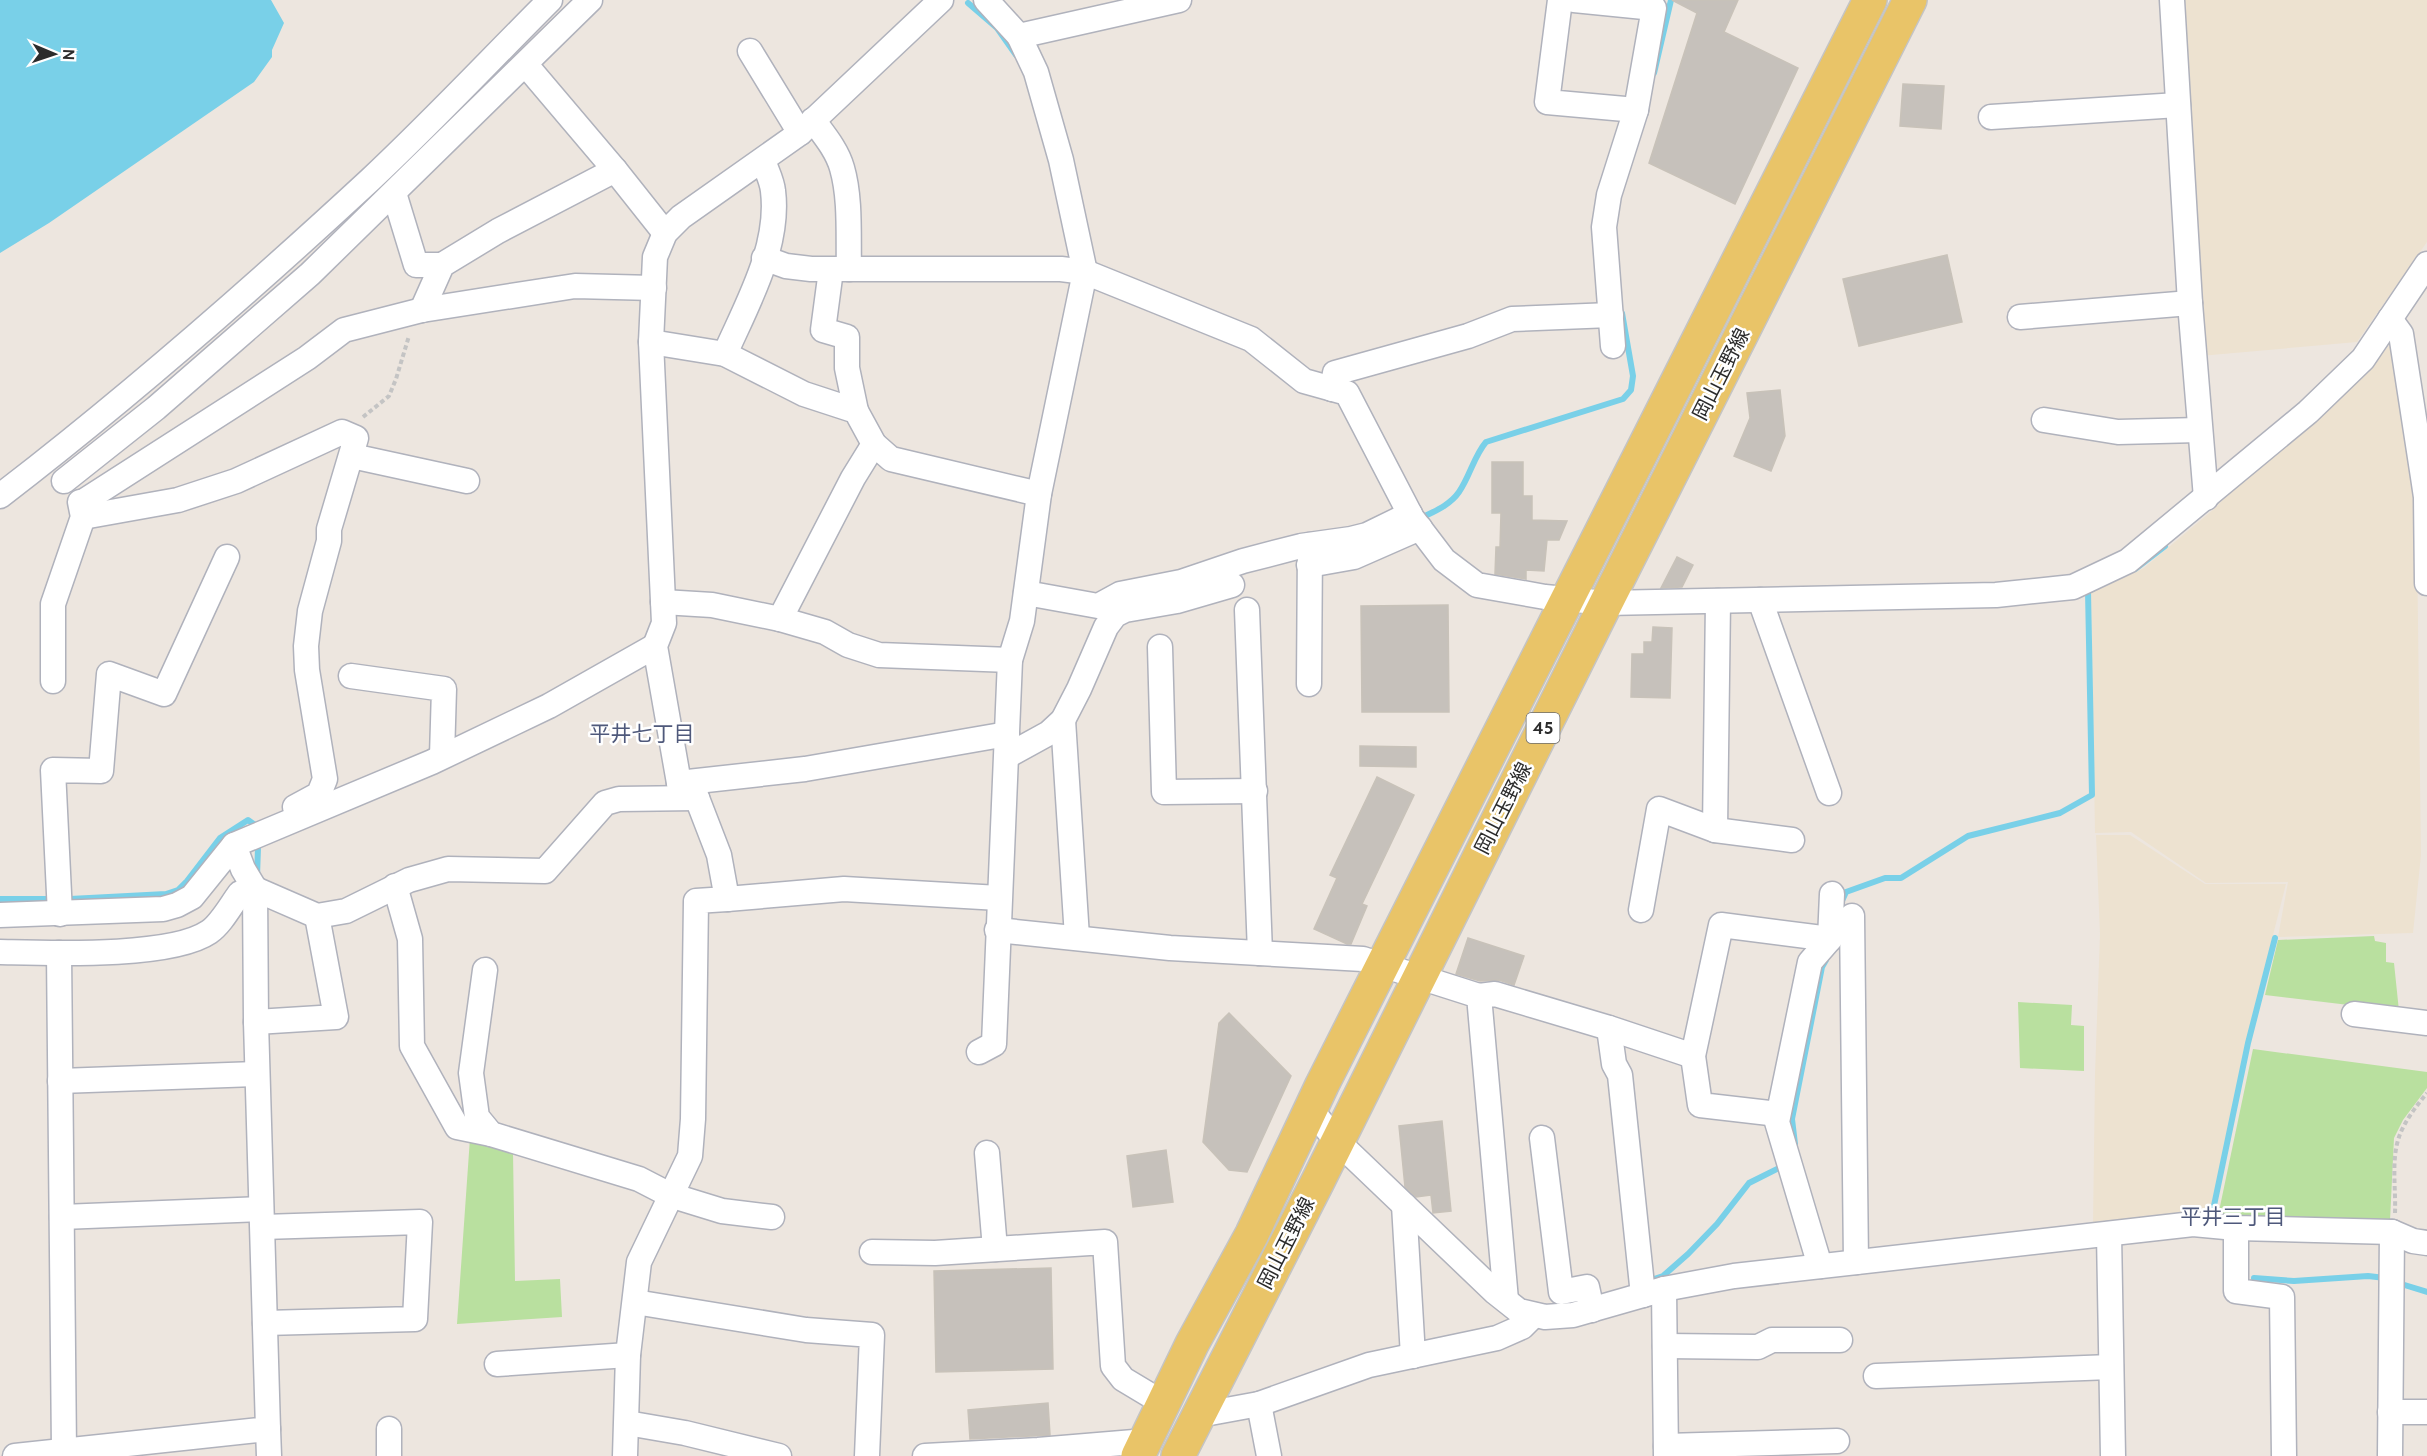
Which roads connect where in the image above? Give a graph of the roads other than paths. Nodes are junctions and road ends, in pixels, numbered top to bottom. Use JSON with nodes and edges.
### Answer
{"nodes":[{"id":1,"x":550,"y":0,"type":"edge"},
{"id":2,"x":590,"y":0,"type":"edge"},
{"id":3,"x":941,"y":0,"type":"edge"},
{"id":4,"x":986,"y":0,"type":"edge"},
{"id":5,"x":1179,"y":0,"type":"edge"},
{"id":6,"x":1560,"y":0,"type":"edge"},
{"id":7,"x":1574,"y":0,"type":"edge"},
{"id":8,"x":1870,"y":0,"type":"edge"},
{"id":9,"x":1910,"y":0,"type":"edge"},
{"id":10,"x":2172,"y":0,"type":"edge"},
{"id":11,"x":1020,"y":36,"type":"junction"},
{"id":12,"x":750,"y":51,"type":"dead end"},
{"id":13,"x":530,"y":62,"type":"junction"},
{"id":14,"x":2178,"y":105,"type":"junction"},
{"id":15,"x":1636,"y":110,"type":"junction"},
{"id":16,"x":1991,"y":117,"type":"dead end"},
{"id":17,"x":806,"y":127,"type":"junction"},
{"id":18,"x":763,"y":160,"type":"junction"},
{"id":19,"x":615,"y":170,"type":"junction"},
{"id":20,"x":394,"y":194,"type":"junction"},
{"id":21,"x":665,"y":233,"type":"junction"},
{"id":22,"x":764,"y":258,"type":"junction"},
{"id":23,"x":2427,"y":264,"type":"edge"},
{"id":24,"x":442,"y":265,"type":"junction"},
{"id":25,"x":840,"y":270,"type":"junction"},
{"id":26,"x":1085,"y":272,"type":"junction"},
{"id":27,"x":654,"y":288,"type":"junction"},
{"id":28,"x":2190,"y":303,"type":"junction"},
{"id":29,"x":419,"y":311,"type":"junction"},
{"id":30,"x":1611,"y":315,"type":"junction"},
{"id":31,"x":2020,"y":317,"type":"dead end"},
{"id":32,"x":2390,"y":320,"type":"junction"},
{"id":33,"x":651,"y":342,"type":"junction"},
{"id":34,"x":1613,"y":346,"type":"dead end"},
{"id":35,"x":725,"y":354,"type":"junction"},
{"id":36,"x":1332,"y":389,"type":"junction"},
{"id":37,"x":856,"y":411,"type":"junction"},
{"id":38,"x":97,"y":420,"type":"junction"},
{"id":39,"x":2044,"y":420,"type":"dead end"},
{"id":40,"x":2199,"y":430,"type":"junction"},
{"id":41,"x":874,"y":444,"type":"junction"},
{"id":42,"x":352,"y":446,"type":"junction"},
{"id":43,"x":64,"y":481,"type":"junction"},
{"id":44,"x":467,"y":481,"type":"dead end"},
{"id":45,"x":8,"y":489,"type":"edge"},
{"id":46,"x":1039,"y":494,"type":"junction"},
{"id":47,"x":2206,"y":498,"type":"junction"},
{"id":48,"x":0,"y":507,"type":"edge"},
{"id":49,"x":82,"y":510,"type":"junction"},
{"id":50,"x":1415,"y":521,"type":"junction"},
{"id":51,"x":1309,"y":555,"type":"junction"},
{"id":52,"x":227,"y":557,"type":"dead end"},
{"id":53,"x":2427,"y":560,"type":"edge"},
{"id":54,"x":2427,"y":583,"type":"edge"},
{"id":55,"x":1232,"y":585,"type":"dead end"},
{"id":56,"x":1191,"y":588,"type":"junction"},
{"id":57,"x":1026,"y":593,"type":"junction"},
{"id":58,"x":1569,"y":600,"type":"junction"},
{"id":59,"x":1760,"y":600,"type":"junction"},
{"id":60,"x":1718,"y":601,"type":"junction"},
{"id":61,"x":663,"y":602,"type":"junction"},
{"id":62,"x":1606,"y":603,"type":"junction"},
{"id":63,"x":1247,"y":610,"type":"dead end"},
{"id":64,"x":780,"y":619,"type":"junction"},
{"id":65,"x":655,"y":646,"type":"junction"},
{"id":66,"x":1160,"y":647,"type":"dead end"},
{"id":67,"x":1010,"y":660,"type":"junction"},
{"id":68,"x":351,"y":676,"type":"dead end"},
{"id":69,"x":54,"y":681,"type":"dead end"},
{"id":70,"x":1309,"y":684,"type":"dead end"},
{"id":71,"x":1063,"y":720,"type":"junction"},
{"id":72,"x":1007,"y":745,"type":"junction"},
{"id":73,"x":442,"y":756,"type":"junction"},
{"id":74,"x":688,"y":791,"type":"junction"},
{"id":75,"x":1255,"y":791,"type":"junction"},
{"id":76,"x":1829,"y":793,"type":"dead end"},
{"id":77,"x":276,"y":827,"type":"junction"},
{"id":78,"x":1715,"y":830,"type":"junction"},
{"id":79,"x":1792,"y":840,"type":"dead end"},
{"id":80,"x":234,"y":845,"type":"junction"},
{"id":81,"x":395,"y":886,"type":"junction"},
{"id":82,"x":255,"y":890,"type":"junction"},
{"id":83,"x":1832,"y":894,"type":"dead end"},
{"id":84,"x":999,"y":898,"type":"junction"},
{"id":85,"x":728,"y":899,"type":"junction"},
{"id":86,"x":1641,"y":910,"type":"dead end"},
{"id":87,"x":60,"y":914,"type":"junction"},
{"id":88,"x":0,"y":915,"type":"edge"},
{"id":89,"x":317,"y":916,"type":"junction"},
{"id":90,"x":1852,"y":916,"type":"dead end"},
{"id":91,"x":997,"y":930,"type":"junction"},
{"id":92,"x":1077,"y":937,"type":"junction"},
{"id":93,"x":1830,"y":939,"type":"junction"},
{"id":94,"x":0,"y":952,"type":"edge"},
{"id":95,"x":59,"y":953,"type":"junction"},
{"id":96,"x":1260,"y":953,"type":"junction"},
{"id":97,"x":1383,"y":966,"type":"junction"},
{"id":98,"x":485,"y":970,"type":"dead end"},
{"id":99,"x":1418,"y":978,"type":"junction"},
{"id":100,"x":1479,"y":996,"type":"junction"},
{"id":101,"x":2354,"y":1014,"type":"dead end"},
{"id":102,"x":256,"y":1022,"type":"junction"},
{"id":103,"x":2427,"y":1023,"type":"edge"},
{"id":104,"x":1609,"y":1028,"type":"junction"},
{"id":105,"x":979,"y":1052,"type":"dead end"},
{"id":106,"x":1693,"y":1056,"type":"junction"},
{"id":107,"x":257,"y":1074,"type":"junction"},
{"id":108,"x":60,"y":1081,"type":"junction"},
{"id":109,"x":1311,"y":1110,"type":"junction"},
{"id":110,"x":1778,"y":1114,"type":"junction"},
{"id":111,"x":491,"y":1134,"type":"junction"},
{"id":112,"x":1542,"y":1138,"type":"dead end"},
{"id":113,"x":1337,"y":1141,"type":"junction"},
{"id":114,"x":987,"y":1153,"type":"dead end"},
{"id":115,"x":670,"y":1195,"type":"junction"},
{"id":116,"x":1404,"y":1205,"type":"junction"},
{"id":117,"x":62,"y":1217,"type":"junction"},
{"id":118,"x":772,"y":1217,"type":"dead end"},
{"id":119,"x":262,"y":1218,"type":"junction"},
{"id":120,"x":2236,"y":1228,"type":"junction"},
{"id":121,"x":2392,"y":1232,"type":"junction"},
{"id":122,"x":2109,"y":1234,"type":"junction"},
{"id":123,"x":2427,"y":1243,"type":"edge"},
{"id":124,"x":995,"y":1249,"type":"junction"},
{"id":125,"x":872,"y":1252,"type":"dead end"},
{"id":126,"x":1856,"y":1262,"type":"junction"},
{"id":127,"x":1820,"y":1266,"type":"junction"},
{"id":128,"x":1650,"y":1289,"type":"junction"},
{"id":129,"x":1506,"y":1300,"type":"junction"},
{"id":130,"x":634,"y":1302,"type":"junction"},
{"id":131,"x":1590,"y":1302,"type":"junction"},
{"id":132,"x":1534,"y":1315,"type":"junction"},
{"id":133,"x":265,"y":1323,"type":"junction"},
{"id":134,"x":1840,"y":1340,"type":"dead end"},
{"id":135,"x":1665,"y":1346,"type":"junction"},
{"id":136,"x":1412,"y":1349,"type":"junction"},
{"id":137,"x":628,"y":1355,"type":"junction"},
{"id":138,"x":496,"y":1365,"type":"dead end"},
{"id":139,"x":2111,"y":1367,"type":"junction"},
{"id":140,"x":1876,"y":1376,"type":"dead end"},
{"id":141,"x":1163,"y":1403,"type":"junction"},
{"id":142,"x":1259,"y":1404,"type":"junction"},
{"id":143,"x":2391,"y":1412,"type":"junction"},
{"id":144,"x":2427,"y":1412,"type":"edge"},
{"id":145,"x":1199,"y":1414,"type":"junction"},
{"id":146,"x":627,"y":1423,"type":"junction"},
{"id":147,"x":268,"y":1429,"type":"junction"},
{"id":148,"x":389,"y":1429,"type":"dead end"},
{"id":149,"x":1838,"y":1441,"type":"dead end"},
{"id":150,"x":1142,"y":1449,"type":"edge"},
{"id":151,"x":150,"y":1450,"type":"edge"},
{"id":152,"x":64,"y":1451,"type":"junction"},
{"id":153,"x":1666,"y":1451,"type":"edge"},
{"id":154,"x":15,"y":1456,"type":"edge"},
{"id":155,"x":268,"y":1456,"type":"edge"},
{"id":156,"x":389,"y":1456,"type":"edge"},
{"id":157,"x":625,"y":1456,"type":"edge"},
{"id":158,"x":778,"y":1456,"type":"edge"},
{"id":159,"x":867,"y":1456,"type":"edge"},
{"id":160,"x":925,"y":1456,"type":"edge"},
{"id":161,"x":1178,"y":1456,"type":"edge"},
{"id":162,"x":1269,"y":1456,"type":"edge"},
{"id":163,"x":2113,"y":1456,"type":"edge"},
{"id":164,"x":2284,"y":1456,"type":"edge"},
{"id":165,"x":2390,"y":1456,"type":"edge"}],
"edges":[{"from":1,"to":13,"type":"street"},
{"from":1,"to":38,"type":"street"},
{"from":2,"to":13,"type":"street"},
{"from":3,"to":17,"type":"street"},
{"from":4,"to":11,"type":"street"},
{"from":5,"to":11,"type":"street"},
{"from":6,"to":15,"type":"street"},
{"from":7,"to":15,"type":"street"},
{"from":8,"to":58,"type":"main road","name":"岡山玉野線","number":"45"},
{"from":9,"to":62,"type":"main road","name":"岡山玉野線","number":"45"},
{"from":10,"to":14,"type":"street"},
{"from":11,"to":26,"type":"street"},
{"from":12,"to":17,"type":"street"},
{"from":13,"to":19,"type":"street"},
{"from":13,"to":20,"type":"street"},
{"from":14,"to":16,"type":"street"},
{"from":14,"to":28,"type":"street"},
{"from":15,"to":30,"type":"street"},
{"from":17,"to":18,"type":"street"},
{"from":17,"to":25,"type":"street"},
{"from":18,"to":21,"type":"street"},
{"from":18,"to":22,"type":"street"},
{"from":19,"to":21,"type":"street"},
{"from":19,"to":24,"type":"street"},
{"from":20,"to":24,"type":"street"},
{"from":20,"to":43,"type":"street"},
{"from":21,"to":27,"type":"street"},
{"from":22,"to":25,"type":"street"},
{"from":22,"to":35,"type":"street"},
{"from":23,"to":32,"type":"street"},
{"from":24,"to":29,"type":"street"},
{"from":25,"to":26,"type":"street"},
{"from":25,"to":37,"type":"street"},
{"from":26,"to":36,"type":"street"},
{"from":26,"to":46,"type":"street"},
{"from":27,"to":29,"type":"street"},
{"from":27,"to":33,"type":"street"},
{"from":28,"to":31,"type":"street"},
{"from":28,"to":40,"type":"street"},
{"from":29,"to":49,"type":"street"},
{"from":30,"to":34,"type":"street"},
{"from":30,"to":36,"type":"street"},
{"from":32,"to":47,"type":"street"},
{"from":32,"to":53,"type":"street"},
{"from":33,"to":35,"type":"street"},
{"from":33,"to":61,"type":"street"},
{"from":35,"to":37,"type":"street"},
{"from":36,"to":50,"type":"street"},
{"from":37,"to":41,"type":"street"},
{"from":38,"to":43,"type":"street"},
{"from":38,"to":45,"type":"street"},
{"from":39,"to":40,"type":"street"},
{"from":40,"to":47,"type":"street"},
{"from":41,"to":46,"type":"street"},
{"from":41,"to":64,"type":"street"},
{"from":42,"to":44,"type":"street"},
{"from":42,"to":49,"type":"street"},
{"from":42,"to":77,"type":"street"},
{"from":43,"to":49,"type":"street"},
{"from":45,"to":48,"type":"street"},
{"from":46,"to":57,"type":"street"},
{"from":47,"to":59,"type":"street"},
{"from":49,"to":69,"type":"street"},
{"from":50,"to":51,"type":"street"},
{"from":50,"to":58,"type":"street"},
{"from":51,"to":56,"type":"street"},
{"from":51,"to":70,"type":"street"},
{"from":52,"to":87,"type":"street"},
{"from":53,"to":54,"type":"street"},
{"from":55,"to":56,"type":"street"},
{"from":56,"to":57,"type":"street"},
{"from":56,"to":71,"type":"street"},
{"from":57,"to":67,"type":"street"},
{"from":58,"to":62,"type":"street"},
{"from":58,"to":97,"type":"main road","name":"岡山玉野線","number":"45"},
{"from":59,"to":60,"type":"street"},
{"from":59,"to":76,"type":"street"},
{"from":60,"to":62,"type":"street"},
{"from":60,"to":78,"type":"street"},
{"from":61,"to":64,"type":"street"},
{"from":61,"to":65,"type":"street"},
{"from":62,"to":99,"type":"main road","name":"岡山玉野線","number":"45"},
{"from":63,"to":75,"type":"street"},
{"from":64,"to":67,"type":"street"},
{"from":65,"to":73,"type":"street"},
{"from":65,"to":74,"type":"street"},
{"from":66,"to":75,"type":"street"},
{"from":67,"to":72,"type":"street"},
{"from":68,"to":73,"type":"street"},
{"from":71,"to":72,"type":"street"},
{"from":71,"to":92,"type":"street"},
{"from":72,"to":74,"type":"street"},
{"from":72,"to":84,"type":"street"},
{"from":73,"to":77,"type":"street"},
{"from":74,"to":81,"type":"street"},
{"from":74,"to":85,"type":"street"},
{"from":75,"to":96,"type":"street"},
{"from":77,"to":80,"type":"street"},
{"from":78,"to":79,"type":"street"},
{"from":78,"to":86,"type":"street"},
{"from":80,"to":82,"type":"street"},
{"from":80,"to":87,"type":"street"},
{"from":81,"to":89,"type":"street"},
{"from":81,"to":111,"type":"street"},
{"from":82,"to":89,"type":"street"},
{"from":82,"to":95,"type":"street"},
{"from":82,"to":102,"type":"street"},
{"from":83,"to":93,"type":"street"},
{"from":84,"to":85,"type":"street"},
{"from":84,"to":91,"type":"street"},
{"from":85,"to":115,"type":"street"},
{"from":87,"to":88,"type":"street"},
{"from":89,"to":102,"type":"street"},
{"from":90,"to":126,"type":"street"},
{"from":91,"to":92,"type":"street"},
{"from":91,"to":105,"type":"street"},
{"from":92,"to":96,"type":"street"},
{"from":93,"to":106,"type":"street"},
{"from":93,"to":110,"type":"street"},
{"from":94,"to":95,"type":"street"},
{"from":95,"to":108,"type":"street"},
{"from":96,"to":97,"type":"street"},
{"from":97,"to":99,"type":"street"},
{"from":97,"to":109,"type":"main road","name":"岡山玉野線","number":"45"},
{"from":98,"to":111,"type":"street"},
{"from":99,"to":100,"type":"street"},
{"from":99,"to":113,"type":"main road","name":"岡山玉野線","number":"45"},
{"from":100,"to":104,"type":"street"},
{"from":100,"to":129,"type":"street"},
{"from":101,"to":103,"type":"street"},
{"from":102,"to":107,"type":"street"},
{"from":104,"to":106,"type":"street"},
{"from":104,"to":128,"type":"street"},
{"from":106,"to":110,"type":"street"},
{"from":107,"to":108,"type":"street"},
{"from":107,"to":119,"type":"street"},
{"from":108,"to":117,"type":"street"},
{"from":109,"to":113,"type":"street"},
{"from":109,"to":141,"type":"main road","name":"岡山玉野線","number":"45"},
{"from":110,"to":127,"type":"street"},
{"from":111,"to":115,"type":"street"},
{"from":112,"to":131,"type":"street"},
{"from":113,"to":116,"type":"street"},
{"from":113,"to":145,"type":"main road","name":"岡山玉野線","number":"45"},
{"from":114,"to":124,"type":"street"},
{"from":115,"to":118,"type":"street"},
{"from":115,"to":130,"type":"street"},
{"from":116,"to":129,"type":"street"},
{"from":116,"to":136,"type":"street"},
{"from":117,"to":119,"type":"street"},
{"from":117,"to":152,"type":"street"},
{"from":119,"to":133,"type":"street"},
{"from":119,"to":133,"type":"street"},
{"from":120,"to":121,"type":"street"},
{"from":120,"to":122,"type":"street"},
{"from":120,"to":164,"type":"street"},
{"from":121,"to":123,"type":"street"},
{"from":121,"to":143,"type":"street"},
{"from":122,"to":126,"type":"street"},
{"from":122,"to":139,"type":"street"},
{"from":124,"to":125,"type":"street"},
{"from":124,"to":141,"type":"street"},
{"from":126,"to":127,"type":"street"},
{"from":127,"to":128,"type":"street"},
{"from":128,"to":131,"type":"street"},
{"from":128,"to":135,"type":"street"},
{"from":129,"to":132,"type":"street"},
{"from":130,"to":137,"type":"street"},
{"from":130,"to":159,"type":"street"},
{"from":131,"to":132,"type":"street"},
{"from":132,"to":136,"type":"street"},
{"from":133,"to":147,"type":"street"},
{"from":134,"to":135,"type":"street"},
{"from":135,"to":153,"type":"street"},
{"from":136,"to":142,"type":"street"},
{"from":137,"to":138,"type":"street"},
{"from":137,"to":146,"type":"street"},
{"from":139,"to":140,"type":"street"},
{"from":139,"to":163,"type":"street"},
{"from":141,"to":150,"type":"main road","name":"岡山玉野線","number":"45"},
{"from":142,"to":145,"type":"street"},
{"from":142,"to":162,"type":"street"},
{"from":143,"to":144,"type":"street"},
{"from":143,"to":165,"type":"street"},
{"from":145,"to":161,"type":"main road","name":"岡山玉野線","number":"45"},
{"from":146,"to":157,"type":"street"},
{"from":146,"to":158,"type":"street"},
{"from":147,"to":151,"type":"street"},
{"from":147,"to":155,"type":"street"},
{"from":148,"to":156,"type":"street"},
{"from":149,"to":153,"type":"street"},
{"from":150,"to":160,"type":"street"},
{"from":151,"to":152,"type":"street"},
{"from":152,"to":154,"type":"street"}]}
